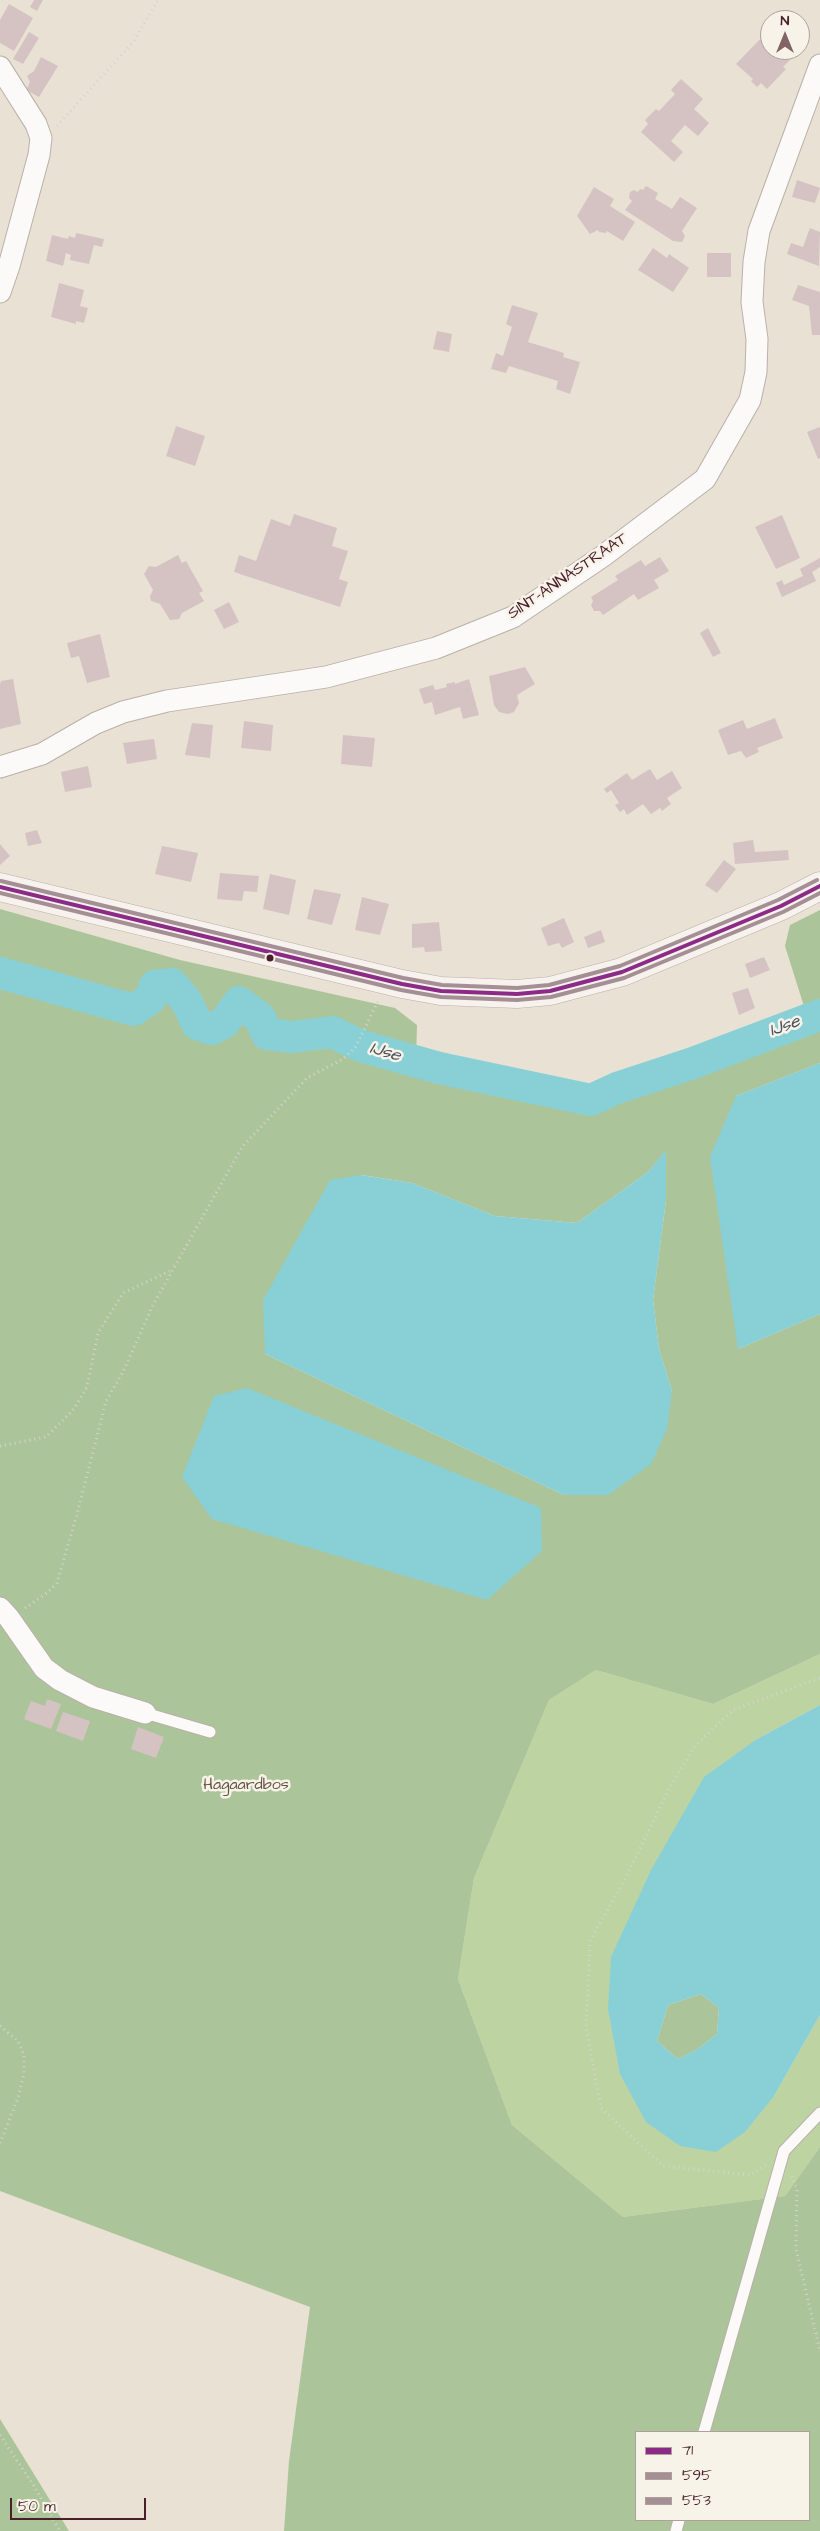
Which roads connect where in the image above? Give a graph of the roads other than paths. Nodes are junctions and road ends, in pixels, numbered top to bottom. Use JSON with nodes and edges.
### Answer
{"nodes":[{"id":1,"x":820,"y":65,"type":"edge"},
{"id":2,"x":0,"y":67,"type":"edge"},
{"id":3,"x":0,"y":292,"type":"edge"},
{"id":4,"x":0,"y":767,"type":"edge"},
{"id":5,"x":820,"y":886,"type":"edge"},
{"id":6,"x":0,"y":887,"type":"edge"},
{"id":7,"x":5,"y":1613,"type":"edge"},
{"id":8,"x":146,"y":1713,"type":"joint"},
{"id":9,"x":210,"y":1732,"type":"dead end"},
{"id":10,"x":820,"y":2113,"type":"edge"},
{"id":11,"x":704,"y":2431,"type":"edge"}],
"edges":[{"from":1,"to":4,"type":"street","name":"SINT-ANNASTRAAT"},
{"from":2,"to":3,"type":"street"},
{"from":5,"to":6,"type":"main road"},
{"from":7,"to":8,"type":"street"},
{"from":8,"to":9,"type":"lane"},
{"from":10,"to":11,"type":"lane"}]}
